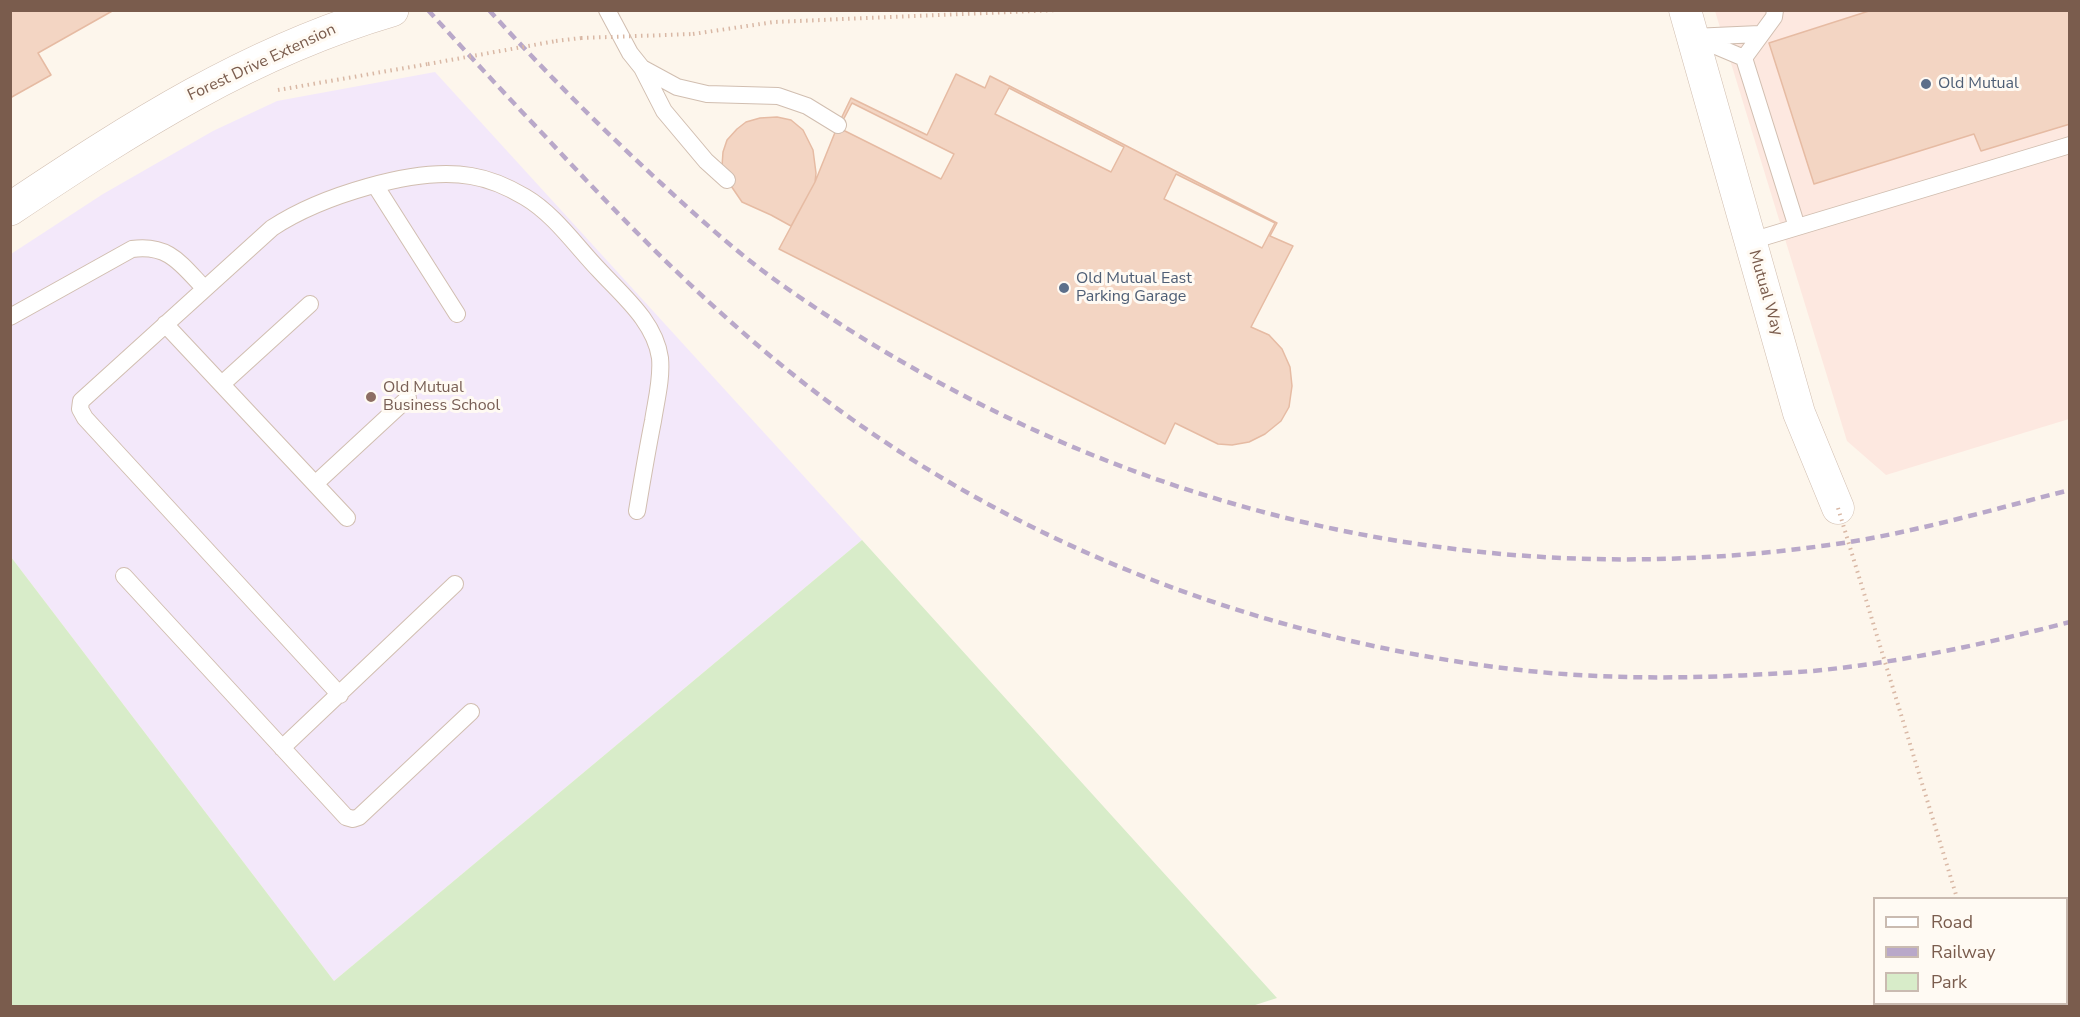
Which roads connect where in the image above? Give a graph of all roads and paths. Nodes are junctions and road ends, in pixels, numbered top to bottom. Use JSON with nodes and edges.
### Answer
{"nodes":[{"id":1,"x":392,"y":10,"type":"edge"},
{"id":2,"x":607,"y":10,"type":"edge"},
{"id":3,"x":1057,"y":10,"type":"edge"},
{"id":4,"x":1669,"y":10,"type":"edge"},
{"id":5,"x":1775,"y":10,"type":"edge"},
{"id":6,"x":1688,"y":24,"type":"edge"},
{"id":7,"x":1760,"y":34,"type":"junction"},
{"id":8,"x":1744,"y":58,"type":"junction"},
{"id":9,"x":642,"y":68,"type":"junction"},
{"id":10,"x":1704,"y":74,"type":"junction"},
{"id":11,"x":276,"y":91,"type":"dead end"},
{"id":12,"x":838,"y":124,"type":"dead end"},
{"id":13,"x":107,"y":145,"type":"junction"},
{"id":14,"x":2070,"y":145,"type":"edge"},
{"id":15,"x":727,"y":180,"type":"dead end"},
{"id":16,"x":10,"y":185,"type":"edge"},
{"id":17,"x":375,"y":185,"type":"junction"},
{"id":18,"x":10,"y":209,"type":"edge"},
{"id":19,"x":1797,"y":227,"type":"junction"},
{"id":20,"x":1750,"y":241,"type":"junction"},
{"id":21,"x":204,"y":288,"type":"junction"},
{"id":22,"x":310,"y":304,"type":"dead end"},
{"id":23,"x":457,"y":314,"type":"dead end"},
{"id":24,"x":10,"y":317,"type":"edge"},
{"id":25,"x":165,"y":324,"type":"junction"},
{"id":26,"x":222,"y":384,"type":"junction"},
{"id":27,"x":408,"y":398,"type":"dead end"},
{"id":28,"x":315,"y":484,"type":"junction"},
{"id":29,"x":1838,"y":508,"type":"joint"},
{"id":30,"x":637,"y":510,"type":"dead end"},
{"id":31,"x":347,"y":518,"type":"dead end"},
{"id":32,"x":124,"y":576,"type":"dead end"},
{"id":33,"x":455,"y":584,"type":"dead end"},
{"id":34,"x":340,"y":695,"type":"junction"},
{"id":35,"x":471,"y":712,"type":"dead end"},
{"id":36,"x":282,"y":748,"type":"junction"},
{"id":37,"x":1958,"y":897,"type":"edge"}],
"edges":[{"from":1,"to":13,"type":"street","name":"Forest Drive Extension"},
{"from":2,"to":9,"type":"lane"},
{"from":3,"to":11,"type":"path","bridge":true},
{"from":4,"to":10,"type":"street","name":"Mutual Way"},
{"from":5,"to":7,"type":"lane"},
{"from":6,"to":7,"type":"lane"},
{"from":6,"to":8,"type":"lane"},
{"from":6,"to":10,"type":"street","name":"Mutual Way"},
{"from":7,"to":8,"type":"lane"},
{"from":8,"to":19,"type":"lane"},
{"from":9,"to":12,"type":"lane"},
{"from":9,"to":15,"type":"lane"},
{"from":10,"to":20,"type":"street","name":"Mutual Way"},
{"from":13,"to":16,"type":"street","name":"Forest Drive Extension"},
{"from":13,"to":18,"type":"street","name":"Forest Drive Extension"},
{"from":14,"to":19,"type":"lane"},
{"from":17,"to":21,"type":"lane"},
{"from":17,"to":23,"type":"lane"},
{"from":17,"to":30,"type":"lane"},
{"from":19,"to":20,"type":"lane"},
{"from":20,"to":29,"type":"street","name":"Mutual Way"},
{"from":21,"to":24,"type":"lane"},
{"from":21,"to":25,"type":"lane"},
{"from":22,"to":26,"type":"lane"},
{"from":25,"to":26,"type":"lane"},
{"from":25,"to":34,"type":"lane"},
{"from":26,"to":28,"type":"lane"},
{"from":27,"to":28,"type":"lane"},
{"from":28,"to":31,"type":"lane"},
{"from":29,"to":37,"type":"path","bridge":true},
{"from":32,"to":36,"type":"lane"},
{"from":33,"to":34,"type":"lane"},
{"from":34,"to":36,"type":"lane"},
{"from":35,"to":36,"type":"lane"}]}
